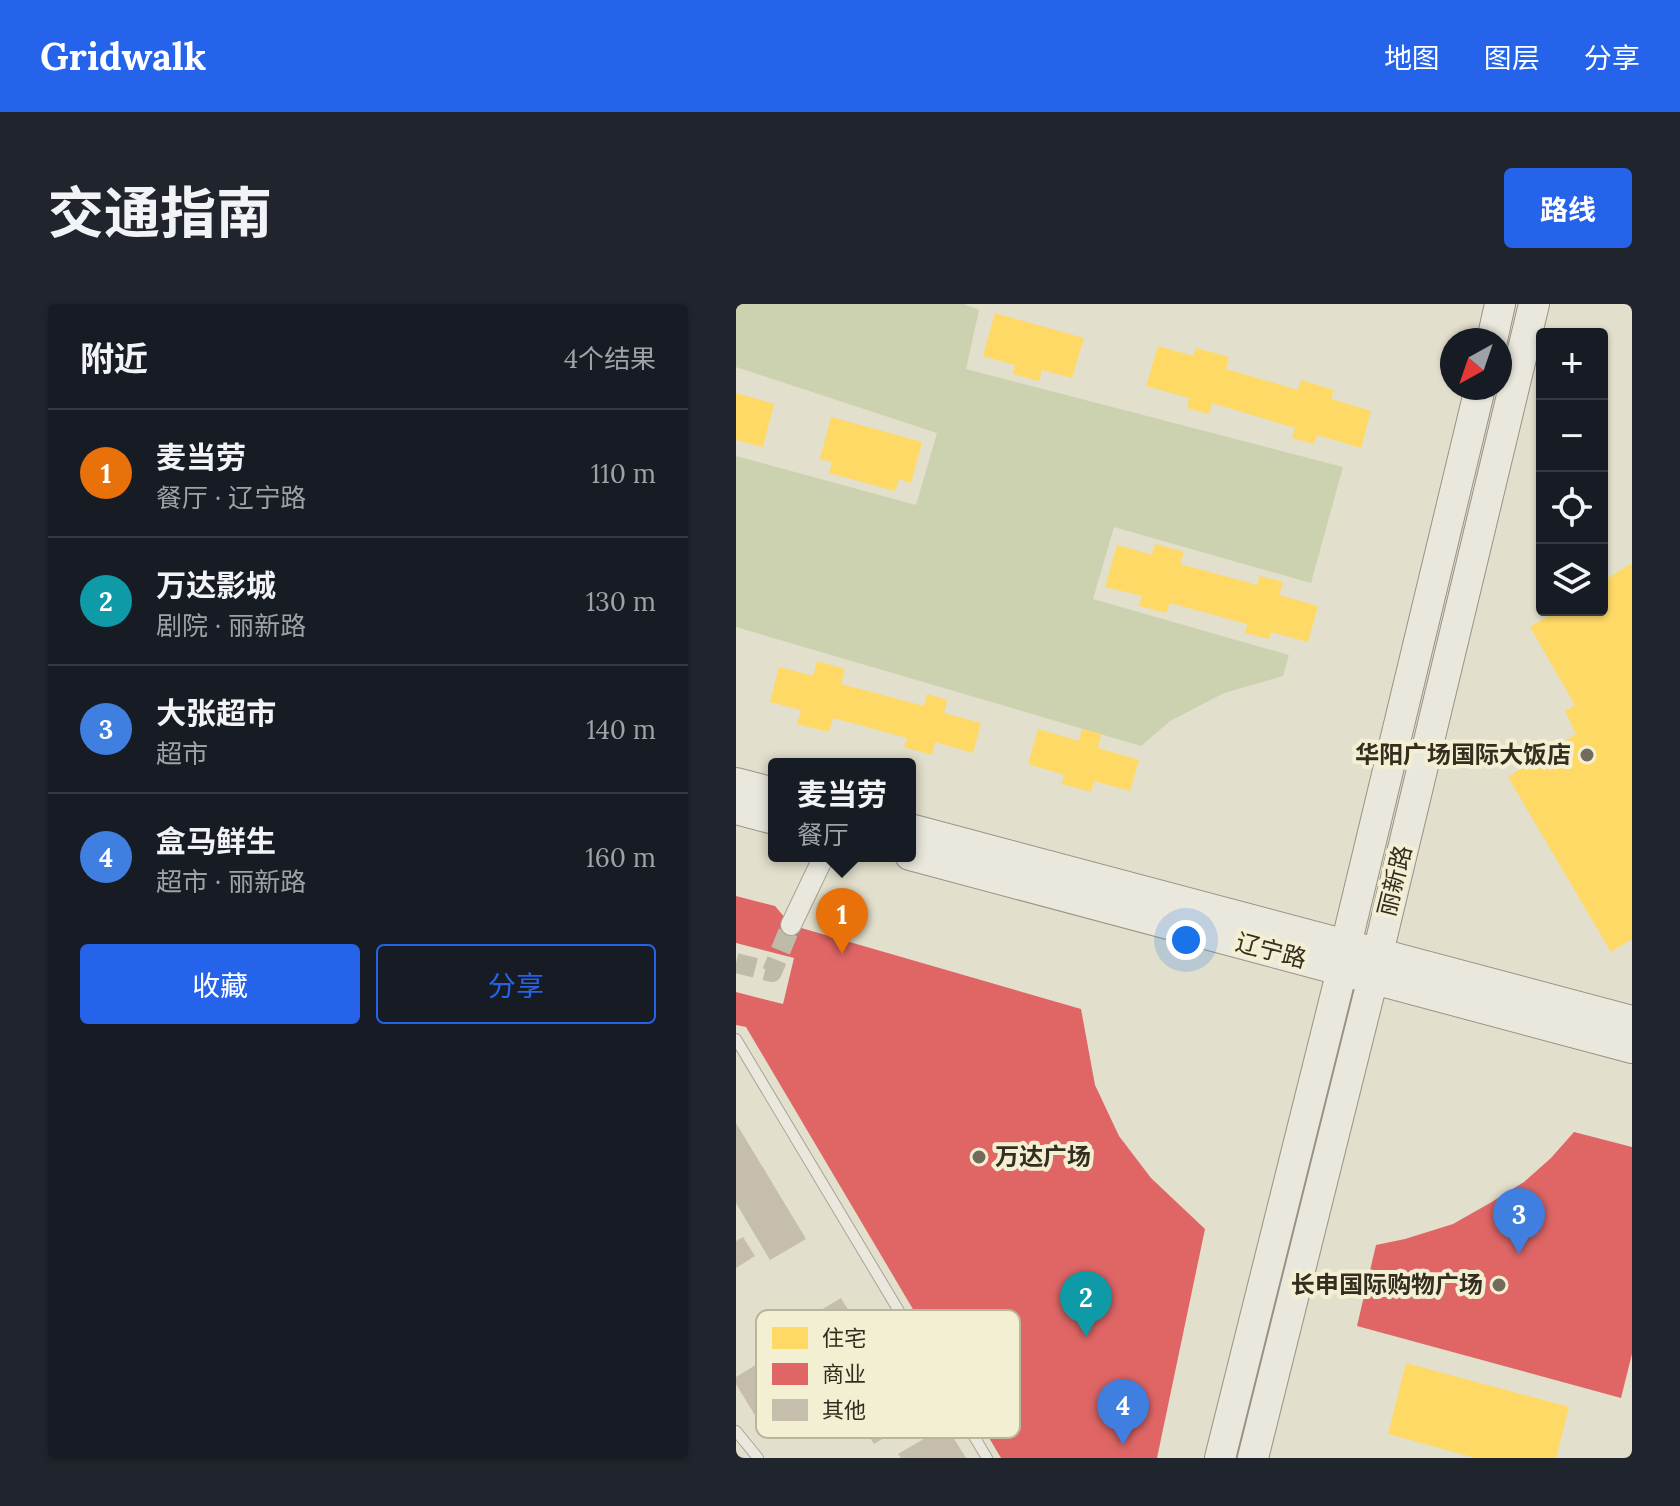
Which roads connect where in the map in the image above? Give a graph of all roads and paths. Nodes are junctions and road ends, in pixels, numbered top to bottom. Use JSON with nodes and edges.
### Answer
{"nodes":[{"id":1,"x":1500,"y":304,"type":"edge"},
{"id":2,"x":1534,"y":304,"type":"edge"},
{"id":3,"x":1495,"y":328,"type":"edge"},
{"id":4,"x":1477,"y":400,"type":"edge"},
{"id":5,"x":736,"y":783,"type":"edge"},
{"id":6,"x":768,"y":791,"type":"edge"},
{"id":7,"x":736,"y":809,"type":"edge"},
{"id":8,"x":768,"y":817,"type":"edge"},
{"id":9,"x":916,"y":831,"type":"edge"},
{"id":10,"x":916,"y":856,"type":"edge"},
{"id":11,"x":821,"y":862,"type":"edge"},
{"id":12,"x":791,"y":925,"type":"tunnel mouth"},
{"id":13,"x":1344,"y":958,"type":"junction"},
{"id":14,"x":1376,"y":965,"type":"junction"},
{"id":15,"x":1632,"y":1021,"type":"edge"},
{"id":16,"x":736,"y":1039,"type":"edge"},
{"id":17,"x":1632,"y":1048,"type":"edge"},
{"id":18,"x":898,"y":1310,"type":"edge"},
{"id":19,"x":736,"y":1431,"type":"edge"},
{"id":20,"x":975,"y":1438,"type":"edge"},
{"id":21,"x":758,"y":1458,"type":"edge"},
{"id":22,"x":987,"y":1458,"type":"edge"},
{"id":23,"x":1220,"y":1458,"type":"edge"},
{"id":24,"x":1253,"y":1458,"type":"edge"}],
"edges":[{"from":1,"to":3,"type":"main road"},
{"from":2,"to":14,"type":"main road","name":"丽新路"},
{"from":4,"to":13,"type":"main road","name":"丽新路"},
{"from":5,"to":6,"type":"main road"},
{"from":7,"to":8,"type":"main road"},
{"from":9,"to":13,"type":"main road","name":"辽宁路"},
{"from":10,"to":13,"type":"main road","name":"辽宁路"},
{"from":11,"to":12,"type":"street"},
{"from":13,"to":14,"type":"main road","name":"辽宁路"},
{"from":13,"to":23,"type":"main road","name":"丽新路"},
{"from":14,"to":15,"type":"main road","name":"辽宁路"},
{"from":14,"to":17,"type":"main road","name":"辽宁路"},
{"from":14,"to":24,"type":"main road","name":"丽新路"},
{"from":16,"to":18,"type":"lane"},
{"from":19,"to":21,"type":"lane"},
{"from":20,"to":22,"type":"lane"}]}
